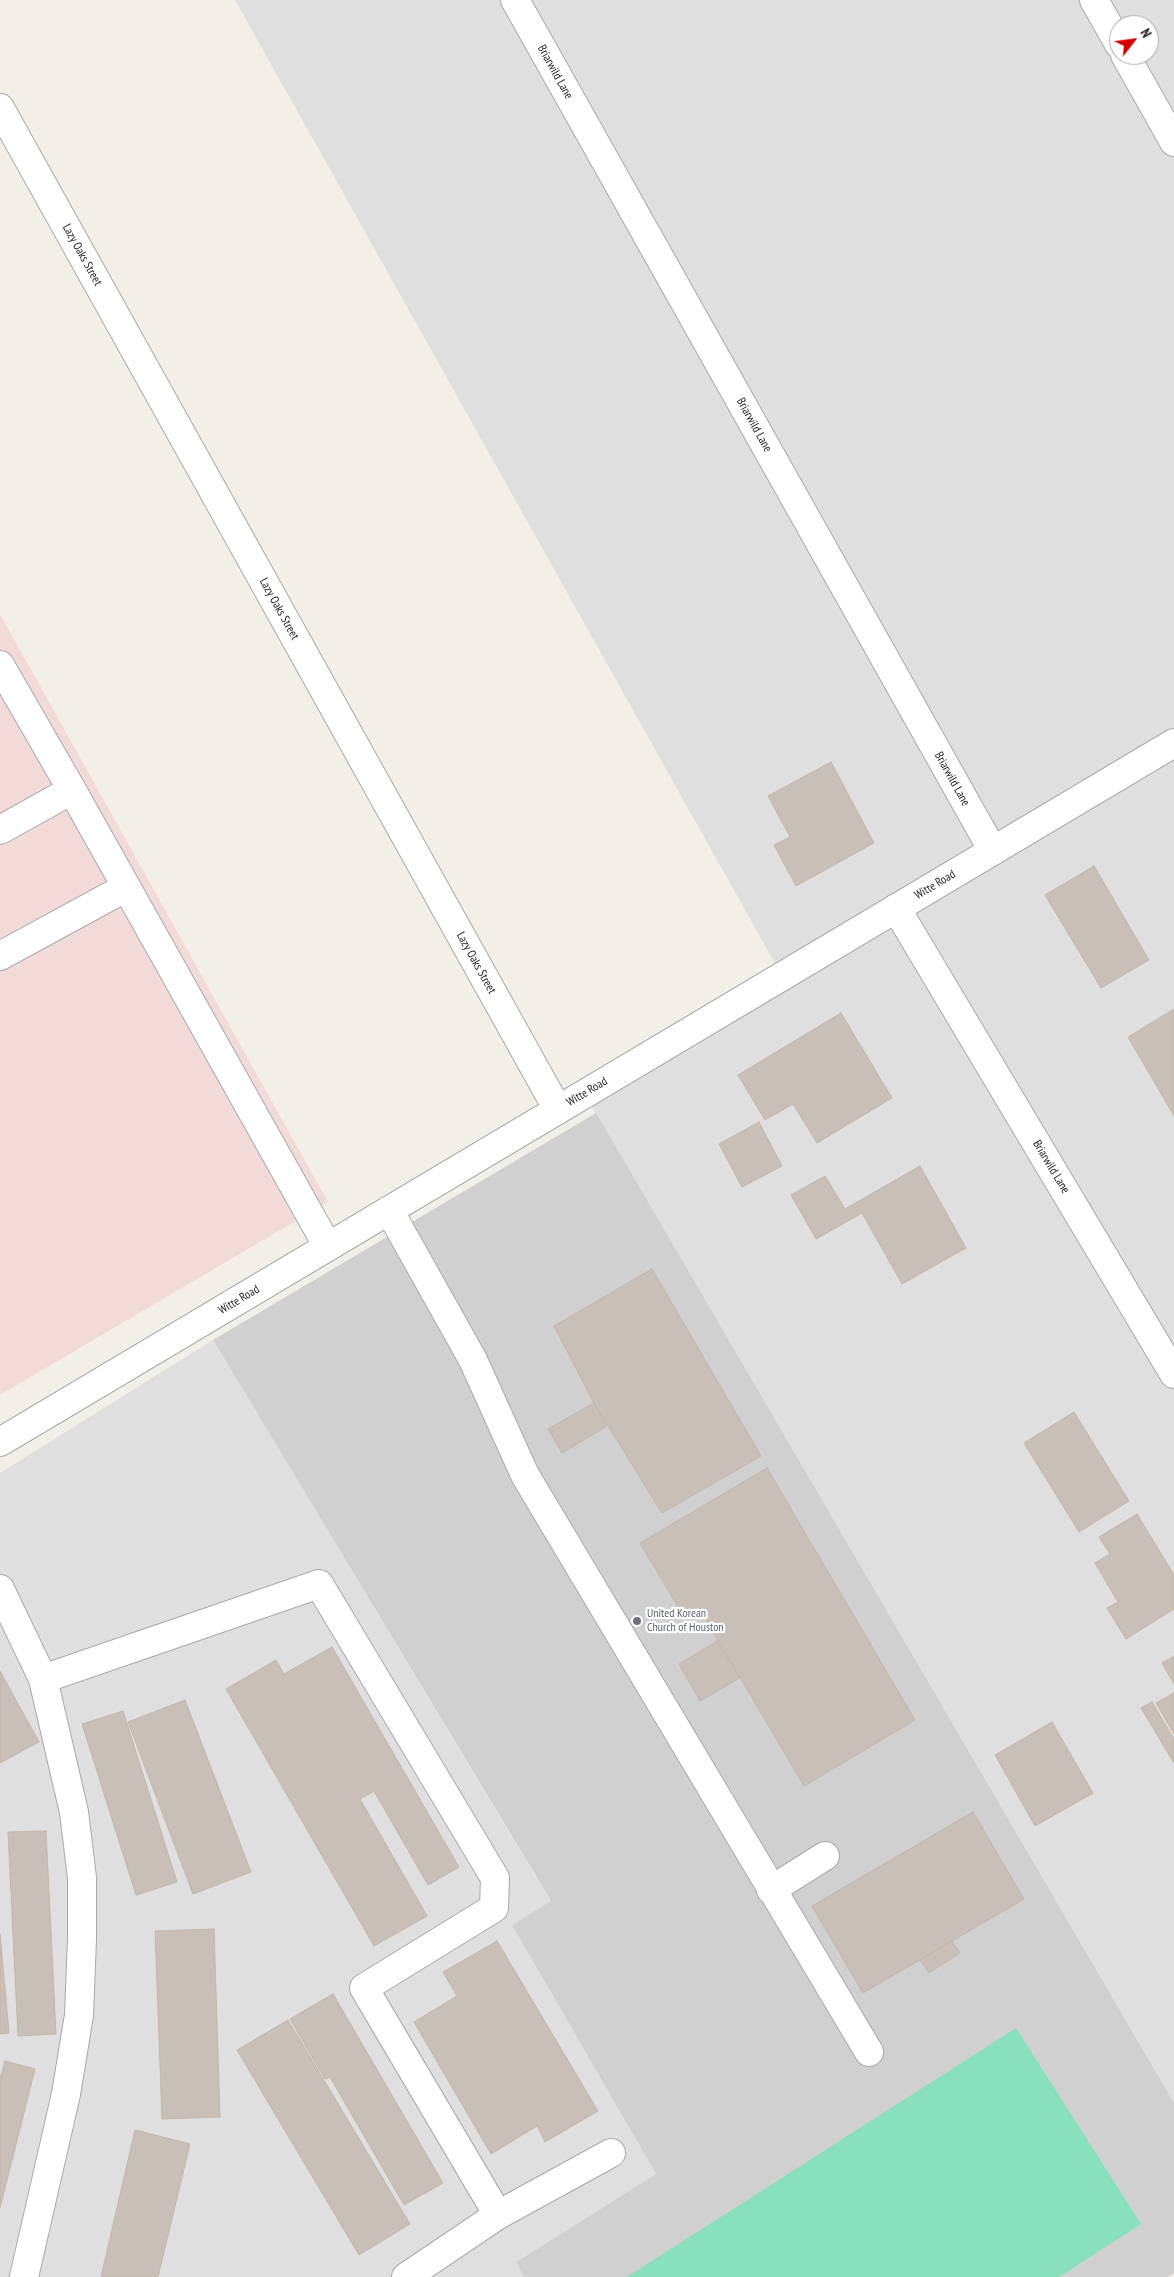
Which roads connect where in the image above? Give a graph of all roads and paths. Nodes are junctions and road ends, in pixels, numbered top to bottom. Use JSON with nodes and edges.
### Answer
{"nodes":[{"id":1,"x":515,"y":0,"type":"edge"},
{"id":2,"x":1094,"y":0,"type":"edge"},
{"id":3,"x":1109,"y":26,"type":"edge"},
{"id":4,"x":1131,"y":65,"type":"edge"},
{"id":5,"x":0,"y":108,"type":"edge"},
{"id":6,"x":1174,"y":142,"type":"edge"},
{"id":7,"x":0,"y":665,"type":"edge"},
{"id":8,"x":7,"y":694,"type":"edge"},
{"id":9,"x":1174,"y":743,"type":"edge"},
{"id":10,"x":72,"y":790,"type":"junction"},
{"id":11,"x":0,"y":830,"type":"edge"},
{"id":12,"x":993,"y":851,"type":"junction"},
{"id":13,"x":125,"y":888,"type":"junction"},
{"id":14,"x":896,"y":908,"type":"junction"},
{"id":15,"x":0,"y":956,"type":"edge"},
{"id":16,"x":558,"y":1110,"type":"junction"},
{"id":17,"x":389,"y":1210,"type":"junction"},
{"id":18,"x":328,"y":1247,"type":"junction"},
{"id":19,"x":1174,"y":1374,"type":"edge"},
{"id":20,"x":0,"y":1442,"type":"edge"},
{"id":21,"x":0,"y":1589,"type":"edge"},
{"id":22,"x":43,"y":1678,"type":"junction"},
{"id":23,"x":825,"y":1856,"type":"dead end"},
{"id":24,"x":771,"y":1890,"type":"junction"},
{"id":25,"x":869,"y":2052,"type":"dead end"},
{"id":26,"x":611,"y":2153,"type":"dead end"},
{"id":27,"x":498,"y":2216,"type":"junction"},
{"id":28,"x":24,"y":2277,"type":"edge"},
{"id":29,"x":406,"y":2277,"type":"edge"}],
"edges":[{"from":1,"to":12,"type":"street","name":"Briarwild Lane"},
{"from":2,"to":3,"type":"street"},
{"from":4,"to":6,"type":"street"},
{"from":5,"to":16,"type":"street","name":"Lazy Oaks Street"},
{"from":7,"to":8,"type":"street"},
{"from":8,"to":10,"type":"street"},
{"from":9,"to":12,"type":"street","name":"Witte Road"},
{"from":10,"to":11,"type":"street"},
{"from":10,"to":13,"type":"street"},
{"from":12,"to":14,"type":"street","name":"Witte Road"},
{"from":13,"to":15,"type":"street"},
{"from":13,"to":18,"type":"street"},
{"from":14,"to":16,"type":"street","name":"Witte Road"},
{"from":14,"to":19,"type":"street","name":"Briarwild Lane"},
{"from":16,"to":17,"type":"street","name":"Witte Road"},
{"from":17,"to":18,"type":"street","name":"Witte Road"},
{"from":17,"to":24,"type":"street"},
{"from":18,"to":20,"type":"street","name":"Witte Road"},
{"from":21,"to":22,"type":"street"},
{"from":22,"to":27,"type":"street"},
{"from":22,"to":28,"type":"street"},
{"from":23,"to":24,"type":"street"},
{"from":24,"to":25,"type":"street"},
{"from":26,"to":27,"type":"street"},
{"from":27,"to":29,"type":"street"}]}
